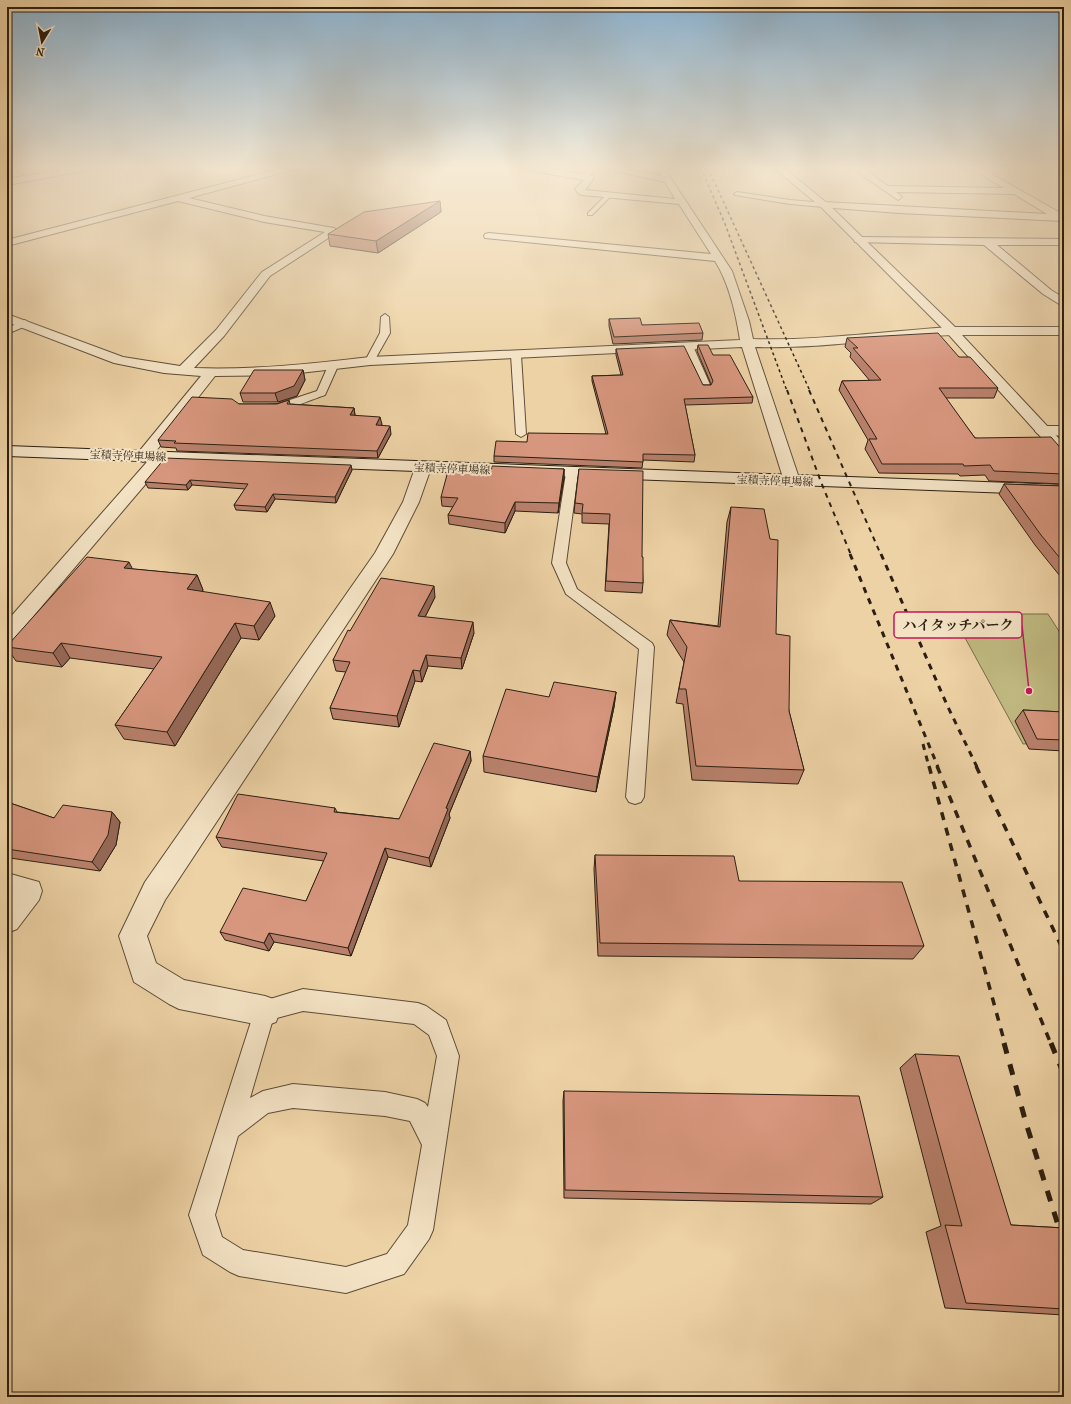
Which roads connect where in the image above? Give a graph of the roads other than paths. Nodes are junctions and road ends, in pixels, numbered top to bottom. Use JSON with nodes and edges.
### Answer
{"nodes":[{"id":1,"x":44,"y":234,"type":"edge"},
{"id":2,"x":330,"y":234,"type":"edge"},
{"id":3,"x":703,"y":234,"type":"edge"},
{"id":4,"x":853,"y":234,"type":"edge"},
{"id":5,"x":489,"y":236,"type":"dead end"},
{"id":6,"x":859,"y":240,"type":"junction"},
{"id":7,"x":987,"y":242,"type":"junction"},
{"id":8,"x":1064,"y":242,"type":"edge"},
{"id":9,"x":7,"y":243,"type":"edge"},
{"id":10,"x":719,"y":258,"type":"junction"},
{"id":11,"x":1064,"y":303,"type":"edge"},
{"id":12,"x":386,"y":317,"type":"dead end"},
{"id":13,"x":7,"y":318,"type":"edge"},
{"id":14,"x":25,"y":323,"type":"junction"},
{"id":15,"x":7,"y":331,"type":"edge"},
{"id":16,"x":952,"y":331,"type":"junction"},
{"id":17,"x":1064,"y":331,"type":"edge"},
{"id":18,"x":747,"y":343,"type":"junction"},
{"id":19,"x":688,"y":346,"type":"junction"},
{"id":20,"x":516,"y":355,"type":"junction"},
{"id":21,"x":370,"y":361,"type":"junction"},
{"id":22,"x":333,"y":366,"type":"junction"},
{"id":23,"x":183,"y":371,"type":"junction"},
{"id":24,"x":211,"y":373,"type":"junction"},
{"id":25,"x":706,"y":387,"type":"edge"},
{"id":26,"x":256,"y":407,"type":"edge"},
{"id":27,"x":1043,"y":431,"type":"junction"},
{"id":28,"x":1064,"y":431,"type":"edge"},
{"id":29,"x":521,"y":434,"type":"dead end"},
{"id":30,"x":7,"y":452,"type":"edge"},
{"id":31,"x":1064,"y":453,"type":"edge"},
{"id":32,"x":151,"y":457,"type":"junction"},
{"id":33,"x":423,"y":468,"type":"junction"},
{"id":34,"x":572,"y":473,"type":"junction"},
{"id":35,"x":792,"y":481,"type":"junction"},
{"id":36,"x":1064,"y":490,"type":"edge"},
{"id":37,"x":7,"y":634,"type":"edge"},
{"id":38,"x":635,"y":797,"type":"dead end"},
{"id":39,"x":7,"y":886,"type":"edge"},
{"id":40,"x":7,"y":920,"type":"edge"},
{"id":41,"x":264,"y":1011,"type":"junction"},
{"id":42,"x":228,"y":1129,"type":"junction"},
{"id":43,"x":434,"y":1144,"type":"junction"}],
"edges":[{"from":1,"to":9,"type":"street"},
{"from":2,"to":23,"type":"street"},
{"from":3,"to":10,"type":"street"},
{"from":4,"to":6,"type":"street"},
{"from":5,"to":10,"type":"street"},
{"from":6,"to":7,"type":"street"},
{"from":6,"to":16,"type":"street"},
{"from":7,"to":8,"type":"street"},
{"from":7,"to":11,"type":"street"},
{"from":10,"to":18,"type":"street"},
{"from":12,"to":21,"type":"lane"},
{"from":13,"to":14,"type":"street"},
{"from":14,"to":15,"type":"lane"},
{"from":14,"to":23,"type":"street"},
{"from":16,"to":17,"type":"street"},
{"from":16,"to":18,"type":"street"},
{"from":16,"to":27,"type":"street"},
{"from":18,"to":19,"type":"street"},
{"from":18,"to":35,"type":"street"},
{"from":19,"to":20,"type":"street"},
{"from":19,"to":25,"type":"lane"},
{"from":20,"to":21,"type":"street"},
{"from":20,"to":29,"type":"lane"},
{"from":21,"to":22,"type":"street"},
{"from":22,"to":24,"type":"street"},
{"from":22,"to":26,"type":"lane"},
{"from":23,"to":24,"type":"street"},
{"from":24,"to":32,"type":"street"},
{"from":27,"to":28,"type":"street"},
{"from":27,"to":31,"type":"street"},
{"from":30,"to":32,"type":"street","name":"宝積寺停車場線"},
{"from":32,"to":33,"type":"street","name":"宝積寺停車場線"},
{"from":32,"to":37,"type":"street"},
{"from":33,"to":34,"type":"street","name":"宝積寺停車場線"},
{"from":33,"to":41,"type":"street"},
{"from":34,"to":35,"type":"street","name":"宝積寺停車場線"},
{"from":34,"to":38,"type":"lane"},
{"from":35,"to":36,"type":"street","name":"宝積寺停車場線"},
{"from":39,"to":40,"type":"street"},
{"from":41,"to":42,"type":"lane"},
{"from":41,"to":43,"type":"lane"},
{"from":42,"to":43,"type":"lane"},
{"from":42,"to":43,"type":"lane"}]}
